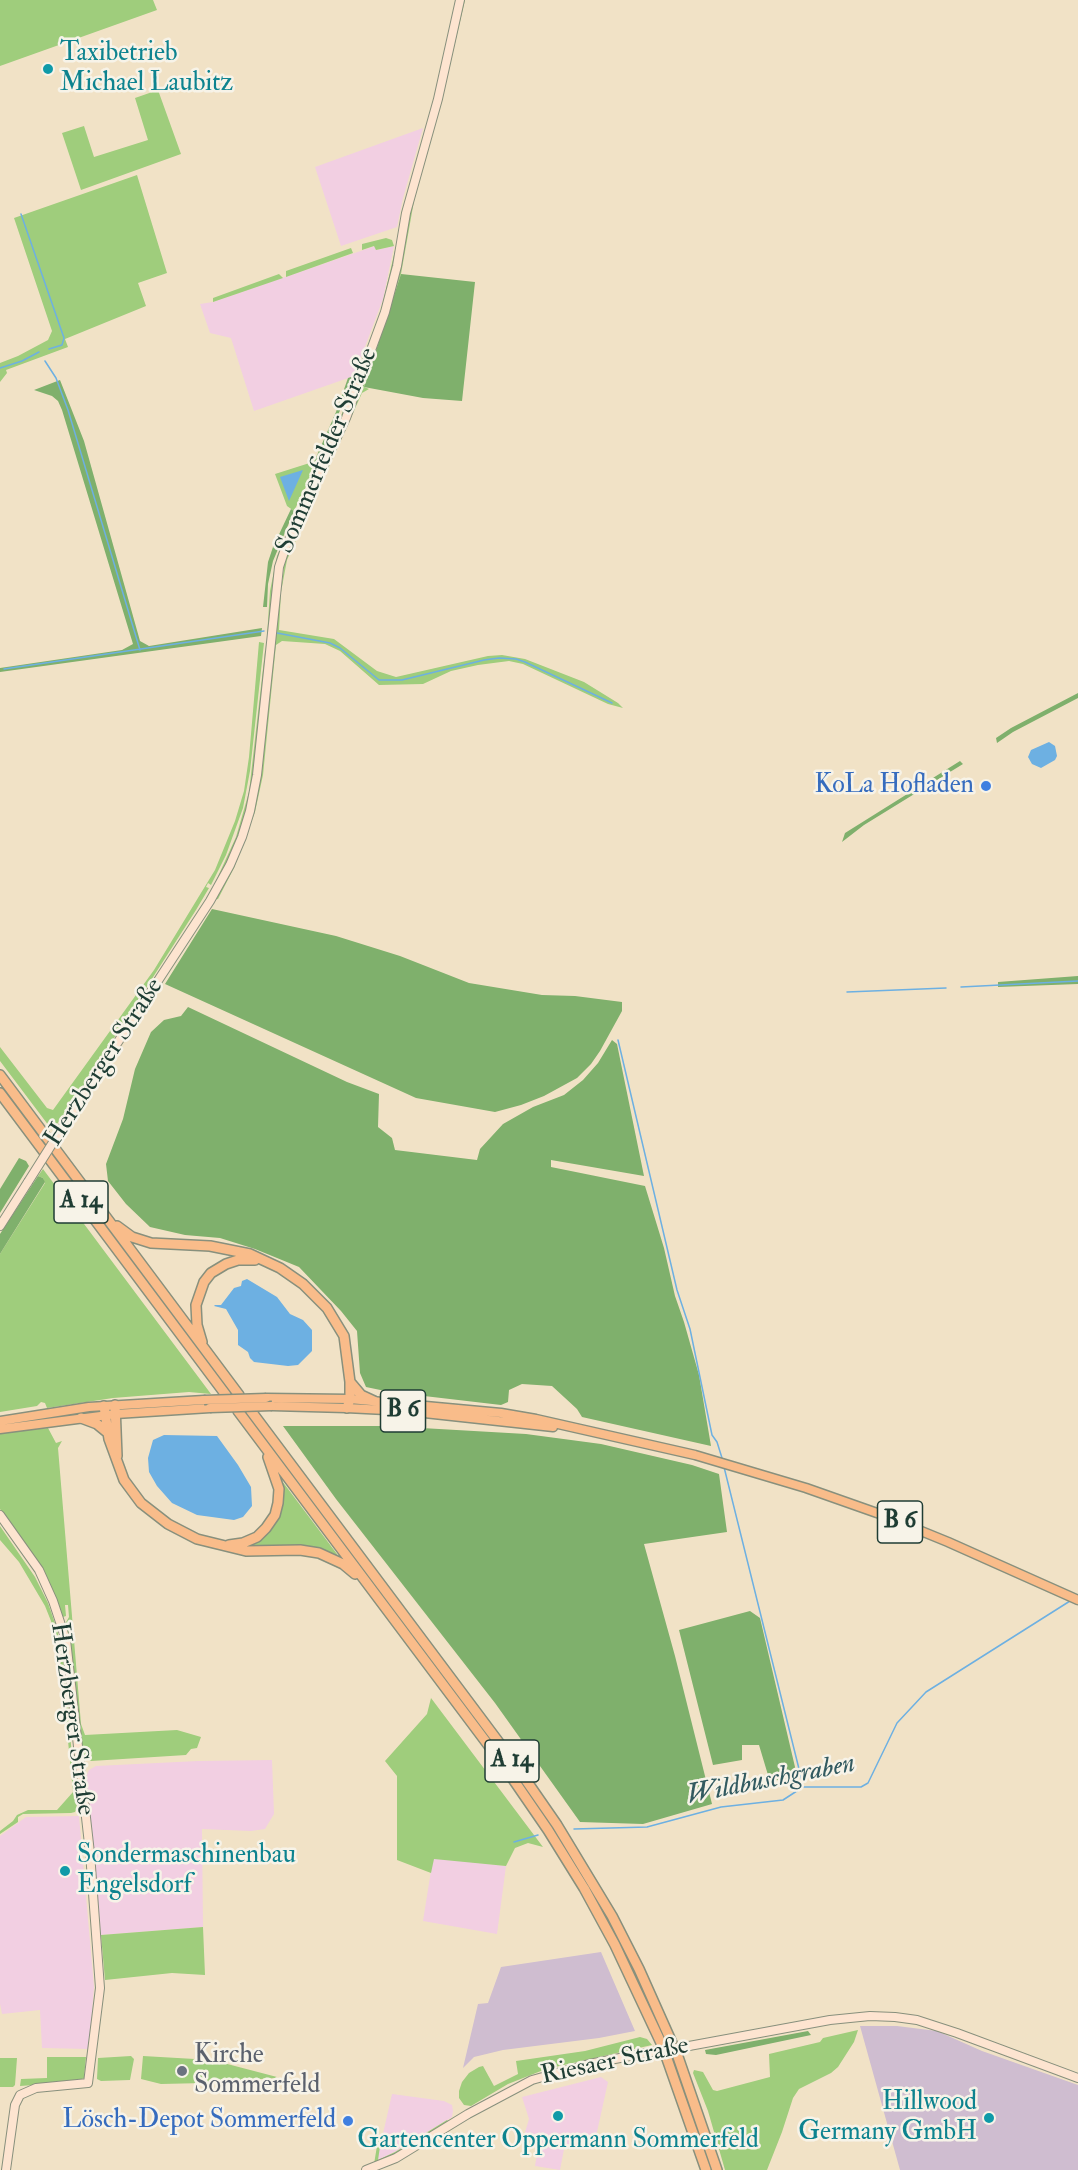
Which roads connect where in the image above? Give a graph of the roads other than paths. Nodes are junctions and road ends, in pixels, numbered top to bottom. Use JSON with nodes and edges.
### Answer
{"nodes":[{"id":1,"x":460,"y":0,"type":"edge"},
{"id":2,"x":210,"y":901,"type":"joint"},
{"id":3,"x":0,"y":1075,"type":"edge"},
{"id":4,"x":0,"y":1093,"type":"edge"},
{"id":5,"x":105,"y":1216,"type":"junction"},
{"id":6,"x":0,"y":1226,"type":"edge"},
{"id":7,"x":263,"y":1261,"type":"junction"},
{"id":8,"x":205,"y":1350,"type":"junction"},
{"id":9,"x":348,"y":1355,"type":"junction"},
{"id":10,"x":350,"y":1382,"type":"junction"},
{"id":11,"x":226,"y":1395,"type":"dead end"},
{"id":12,"x":239,"y":1395,"type":"dead end"},
{"id":13,"x":374,"y":1401,"type":"junction"},
{"id":14,"x":347,"y":1403,"type":"junction"},
{"id":15,"x":110,"y":1410,"type":"junction"},
{"id":16,"x":238,"y":1411,"type":"dead end"},
{"id":17,"x":251,"y":1411,"type":"dead end"},
{"id":18,"x":81,"y":1418,"type":"junction"},
{"id":19,"x":0,"y":1421,"type":"edge"},
{"id":20,"x":569,"y":1428,"type":"junction"},
{"id":21,"x":0,"y":1429,"type":"edge"},
{"id":22,"x":108,"y":1433,"type":"junction"},
{"id":23,"x":264,"y":1445,"type":"junction"},
{"id":24,"x":117,"y":1462,"type":"junction"},
{"id":25,"x":0,"y":1515,"type":"edge"},
{"id":26,"x":224,"y":1545,"type":"junction"},
{"id":27,"x":366,"y":1583,"type":"junction"},
{"id":28,"x":1078,"y":1600,"type":"edge"},
{"id":29,"x":672,"y":2043,"type":"dead end"},
{"id":30,"x":662,"y":2045,"type":"dead end"},
{"id":31,"x":677,"y":2054,"type":"dead end"},
{"id":32,"x":666,"y":2056,"type":"dead end"},
{"id":33,"x":1078,"y":2078,"type":"edge"},
{"id":34,"x":6,"y":2170,"type":"edge"},
{"id":35,"x":366,"y":2170,"type":"edge"},
{"id":36,"x":706,"y":2170,"type":"edge"},
{"id":37,"x":717,"y":2170,"type":"edge"}],
"edges":[{"from":1,"to":2,"type":"main road","name":"Sommerfelder Straße"},
{"from":2,"to":6,"type":"main road","name":"Herzberger Straße","bridge":true},
{"from":3,"to":5,"type":"highway","number":"A 14"},
{"from":4,"to":11,"type":"highway","number":"A 14"},
{"from":5,"to":7,"type":"highway"},
{"from":5,"to":8,"type":"highway","number":"A 14"},
{"from":7,"to":8,"type":"highway"},
{"from":7,"to":9,"type":"highway"},
{"from":8,"to":12,"type":"highway","number":"A 14"},
{"from":9,"to":10,"type":"highway"},
{"from":9,"to":14,"type":"highway"},
{"from":10,"to":13,"type":"highway"},
{"from":10,"to":14,"type":"highway"},
{"from":13,"to":14,"type":"main road","number":"B 6"},
{"from":13,"to":20,"type":"main road","number":"B 6"},
{"from":14,"to":15,"type":"main road","number":"B 6","bridge":true},
{"from":14,"to":15,"type":"main road","number":"B 6","bridge":true},
{"from":14,"to":20,"type":"main road","number":"B 6"},
{"from":15,"to":18,"type":"main road","number":"B 6"},
{"from":15,"to":19,"type":"main road","number":"B 6"},
{"from":15,"to":22,"type":"highway"},
{"from":15,"to":24,"type":"highway"},
{"from":16,"to":23,"type":"highway","number":"A 14"},
{"from":17,"to":29,"type":"highway","number":"A 14"},
{"from":18,"to":21,"type":"main road","number":"B 6"},
{"from":18,"to":22,"type":"highway"},
{"from":20,"to":28,"type":"main road","number":"B 6"},
{"from":22,"to":24,"type":"highway"},
{"from":23,"to":26,"type":"highway"},
{"from":23,"to":27,"type":"highway","number":"A 14"},
{"from":24,"to":26,"type":"highway"},
{"from":25,"to":34,"type":"main road","name":"Herzberger Straße"},
{"from":26,"to":27,"type":"highway"},
{"from":27,"to":30,"type":"highway","number":"A 14"},
{"from":31,"to":37,"type":"highway"},
{"from":32,"to":36,"type":"highway"},
{"from":33,"to":35,"type":"main road","name":"Riesaer Straße","bridge":true}]}
